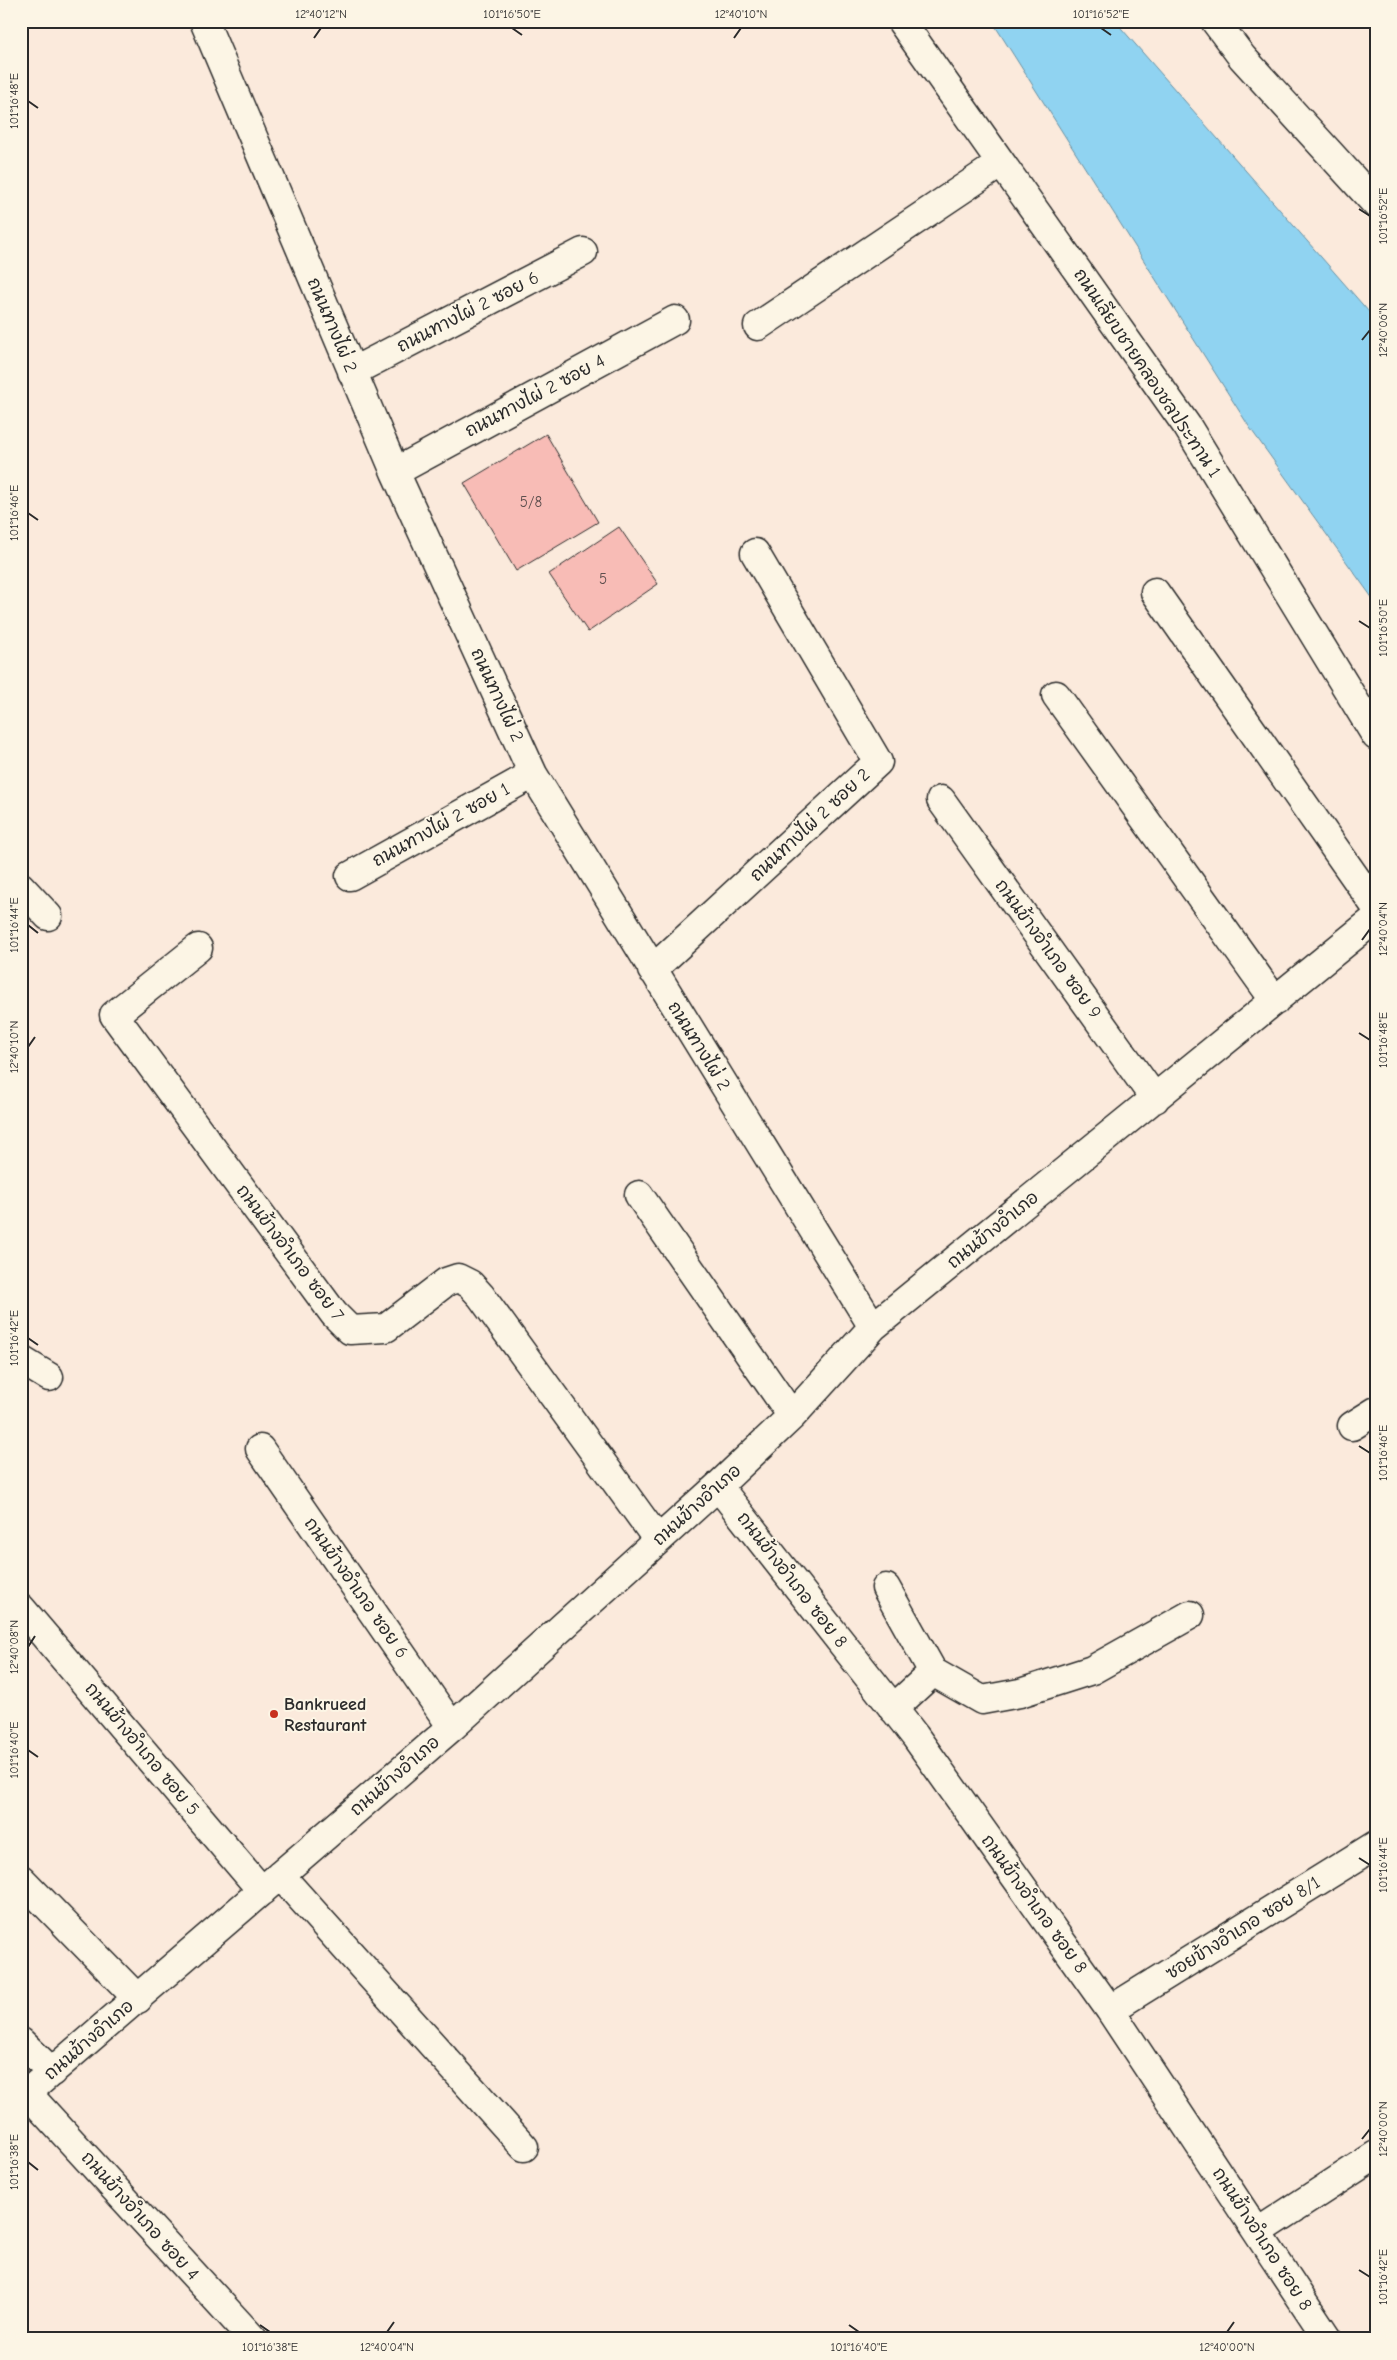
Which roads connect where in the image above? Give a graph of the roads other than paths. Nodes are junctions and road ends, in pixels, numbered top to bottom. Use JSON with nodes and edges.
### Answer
{"nodes":[{"id":1,"x":204,"y":21,"type":"edge"},
{"id":2,"x":901,"y":21,"type":"edge"},
{"id":3,"x":1215,"y":21,"type":"edge"},
{"id":4,"x":1001,"y":163,"type":"junction"},
{"id":5,"x":1372,"y":193,"type":"edge"},
{"id":6,"x":583,"y":252,"type":"dead end"},
{"id":7,"x":675,"y":320,"type":"dead end"},
{"id":8,"x":758,"y":326,"type":"dead end"},
{"id":9,"x":352,"y":372,"type":"junction"},
{"id":10,"x":395,"y":472,"type":"junction"},
{"id":11,"x":755,"y":553,"type":"dead end"},
{"id":12,"x":1155,"y":592,"type":"dead end"},
{"id":13,"x":1056,"y":695,"type":"dead end"},
{"id":14,"x":1376,"y":736,"type":"edge"},
{"id":15,"x":533,"y":774,"type":"junction"},
{"id":16,"x":941,"y":800,"type":"dead end"},
{"id":17,"x":350,"y":876,"type":"dead end"},
{"id":18,"x":21,"y":887,"type":"edge"},
{"id":19,"x":1376,"y":907,"type":"edge"},
{"id":20,"x":48,"y":916,"type":"dead end"},
{"id":21,"x":1376,"y":918,"type":"edge"},
{"id":22,"x":198,"y":948,"type":"dead end"},
{"id":23,"x":652,"y":970,"type":"junction"},
{"id":24,"x":1275,"y":1001,"type":"junction"},
{"id":25,"x":1155,"y":1099,"type":"junction"},
{"id":26,"x":639,"y":1195,"type":"dead end"},
{"id":27,"x":873,"y":1326,"type":"junction"},
{"id":28,"x":21,"y":1360,"type":"edge"},
{"id":29,"x":49,"y":1377,"type":"dead end"},
{"id":30,"x":1376,"y":1411,"type":"edge"},
{"id":31,"x":792,"y":1416,"type":"junction"},
{"id":32,"x":1352,"y":1426,"type":"dead end"},
{"id":33,"x":260,"y":1449,"type":"dead end"},
{"id":34,"x":718,"y":1486,"type":"junction"},
{"id":35,"x":658,"y":1540,"type":"junction"},
{"id":36,"x":886,"y":1588,"type":"dead end"},
{"id":37,"x":21,"y":1608,"type":"edge"},
{"id":38,"x":1190,"y":1615,"type":"dead end"},
{"id":39,"x":932,"y":1672,"type":"junction"},
{"id":40,"x":893,"y":1709,"type":"junction"},
{"id":41,"x":452,"y":1727,"type":"junction"},
{"id":42,"x":1376,"y":1846,"type":"edge"},
{"id":43,"x":21,"y":1879,"type":"edge"},
{"id":44,"x":271,"y":1883,"type":"junction"},
{"id":45,"x":138,"y":1998,"type":"junction"},
{"id":46,"x":1110,"y":2010,"type":"junction"},
{"id":47,"x":21,"y":2042,"type":"edge"},
{"id":48,"x":52,"y":2072,"type":"junction"},
{"id":49,"x":24,"y":2095,"type":"edge"},
{"id":50,"x":524,"y":2147,"type":"dead end"},
{"id":51,"x":1376,"y":2155,"type":"edge"},
{"id":52,"x":1258,"y":2232,"type":"junction"},
{"id":53,"x":253,"y":2339,"type":"edge"},
{"id":54,"x":1328,"y":2339,"type":"edge"}],
"edges":[{"from":1,"to":9,"type":"street","name":"ถนนทางไผ่ 2"},
{"from":2,"to":4,"type":"street","name":"ถนนเลียบชายคลองชลประทาน 1"},
{"from":3,"to":5,"type":"street"},
{"from":4,"to":8,"type":"street"},
{"from":4,"to":14,"type":"street","name":"ถนนเลียบชายคลองชลประทาน 1"},
{"from":6,"to":9,"type":"street","name":"ถนนทางไผ่ 2 ซอย 6"},
{"from":7,"to":10,"type":"street","name":"ถนนทางไผ่ 2 ซอย 4"},
{"from":9,"to":10,"type":"street","name":"ถนนทางไผ่ 2"},
{"from":10,"to":15,"type":"street","name":"ถนนทางไผ่ 2"},
{"from":11,"to":23,"type":"street","name":"ถนนทางไผ่ 2 ซอย 2"},
{"from":12,"to":19,"type":"street"},
{"from":13,"to":24,"type":"street"},
{"from":15,"to":17,"type":"street","name":"ถนนทางไผ่ 2 ซอย 1"},
{"from":15,"to":23,"type":"street","name":"ถนนทางไผ่ 2"},
{"from":16,"to":25,"type":"street","name":"ถนนข้างอำเภอ ซอย 9"},
{"from":18,"to":20,"type":"street"},
{"from":21,"to":24,"type":"street","name":"ถนนข้างอำเภอ"},
{"from":22,"to":35,"type":"street","name":"ถนนข้างอำเภอ ซอย 7"},
{"from":23,"to":27,"type":"street","name":"ถนนทางไผ่ 2"},
{"from":24,"to":25,"type":"street","name":"ถนนข้างอำเภอ"},
{"from":25,"to":27,"type":"street","name":"ถนนข้างอำเภอ"},
{"from":26,"to":31,"type":"street"},
{"from":27,"to":31,"type":"street","name":"ถนนข้างอำเภอ"},
{"from":28,"to":29,"type":"street"},
{"from":30,"to":32,"type":"street"},
{"from":31,"to":34,"type":"street","name":"ถนนข้างอำเภอ"},
{"from":33,"to":41,"type":"street","name":"ถนนข้างอำเภอ ซอย 6"},
{"from":34,"to":35,"type":"street","name":"ถนนข้างอำเภอ"},
{"from":34,"to":40,"type":"street","name":"ถนนข้างอำเภอ ซอย 8"},
{"from":35,"to":41,"type":"street","name":"ถนนข้างอำเภอ"},
{"from":36,"to":39,"type":"street"},
{"from":37,"to":44,"type":"street","name":"ถนนข้างอำเภอ ซอย 5"},
{"from":38,"to":39,"type":"street"},
{"from":39,"to":40,"type":"street"},
{"from":40,"to":46,"type":"street","name":"ถนนข้างอำเภอ ซอย 8"},
{"from":41,"to":44,"type":"street","name":"ถนนข้างอำเภอ"},
{"from":42,"to":46,"type":"street","name":"ซอยข้างอำเภอ ซอย 8/1"},
{"from":43,"to":45,"type":"street"},
{"from":44,"to":45,"type":"street","name":"ถนนข้างอำเภอ"},
{"from":44,"to":50,"type":"street","name":"ถนนข้างอำเภอ ซอย 5"},
{"from":45,"to":48,"type":"street","name":"ถนนข้างอำเภอ"},
{"from":46,"to":52,"type":"street","name":"ถนนข้างอำเภอ ซอย 8"},
{"from":47,"to":48,"type":"street"},
{"from":48,"to":49,"type":"street","name":"ถนนข้างอำเภอ"},
{"from":49,"to":53,"type":"street","name":"ถนนข้างอำเภอ ซอย 4"},
{"from":51,"to":52,"type":"street"},
{"from":52,"to":54,"type":"street","name":"ถนนข้างอำเภอ ซอย 8"}]}
